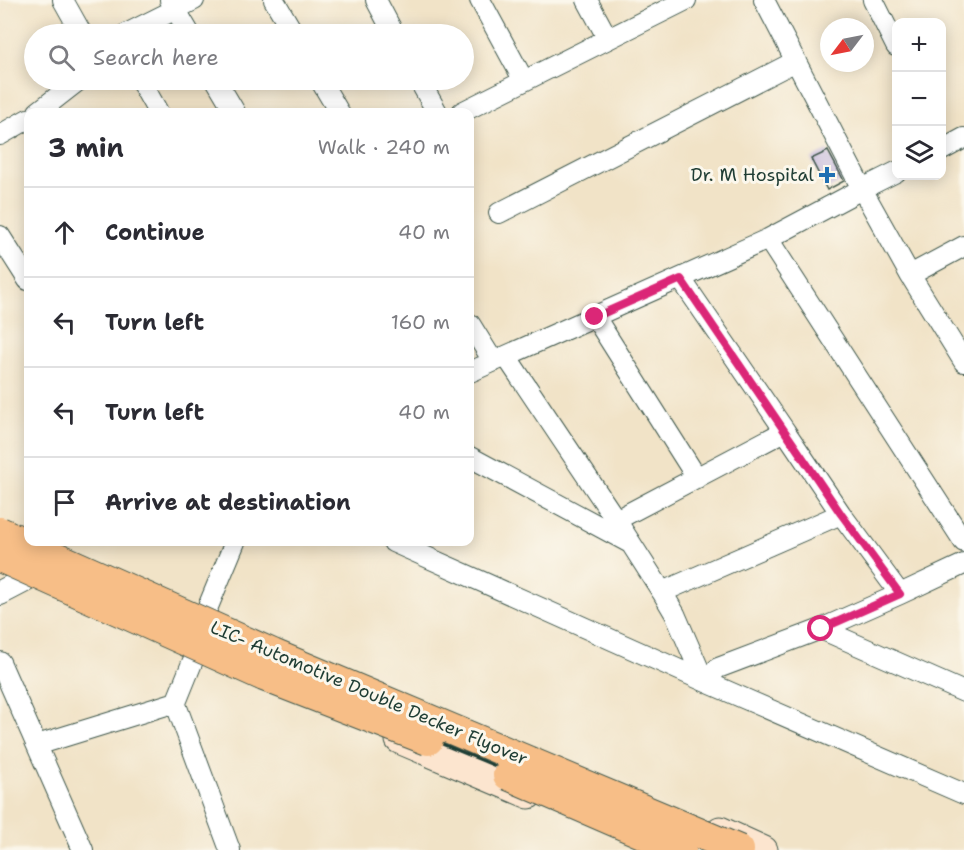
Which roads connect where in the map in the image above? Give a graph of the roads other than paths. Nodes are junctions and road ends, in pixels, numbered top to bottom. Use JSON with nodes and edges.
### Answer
{"nodes":[{"id":1,"x":63,"y":0,"type":"edge"},
{"id":2,"x":194,"y":0,"type":"edge"},
{"id":3,"x":274,"y":0,"type":"edge"},
{"id":4,"x":376,"y":0,"type":"edge"},
{"id":5,"x":480,"y":0,"type":"edge"},
{"id":6,"x":587,"y":0,"type":"edge"},
{"id":7,"x":686,"y":0,"type":"edge"},
{"id":8,"x":764,"y":0,"type":"edge"},
{"id":9,"x":873,"y":0,"type":"edge"},
{"id":10,"x":173,"y":5,"type":"edge"},
{"id":11,"x":76,"y":24,"type":"edge"},
{"id":12,"x":142,"y":24,"type":"edge"},
{"id":13,"x":184,"y":24,"type":"edge"},
{"id":14,"x":288,"y":24,"type":"edge"},
{"id":15,"x":389,"y":24,"type":"edge"},
{"id":16,"x":892,"y":36,"type":"edge"},
{"id":17,"x":608,"y":39,"type":"junction"},
{"id":18,"x":796,"y":61,"type":"junction"},
{"id":19,"x":524,"y":81,"type":"junction"},
{"id":20,"x":66,"y":90,"type":"edge"},
{"id":21,"x":146,"y":90,"type":"edge"},
{"id":22,"x":222,"y":90,"type":"edge"},
{"id":23,"x":326,"y":90,"type":"edge"},
{"id":24,"x":425,"y":90,"type":"edge"},
{"id":25,"x":43,"y":108,"type":"edge"},
{"id":26,"x":156,"y":108,"type":"edge"},
{"id":27,"x":233,"y":108,"type":"edge"},
{"id":28,"x":337,"y":108,"type":"edge"},
{"id":29,"x":435,"y":108,"type":"edge"},
{"id":30,"x":470,"y":108,"type":"edge"},
{"id":31,"x":24,"y":121,"type":"edge"},
{"id":32,"x":0,"y":135,"type":"edge"},
{"id":33,"x":892,"y":174,"type":"edge"},
{"id":34,"x":862,"y":189,"type":"junction"},
{"id":35,"x":499,"y":213,"type":"dead end"},
{"id":36,"x":0,"y":237,"type":"edge"},
{"id":37,"x":768,"y":239,"type":"junction"},
{"id":38,"x":964,"y":246,"type":"edge"},
{"id":39,"x":24,"y":274,"type":"edge"},
{"id":40,"x":910,"y":275,"type":"junction"},
{"id":41,"x":681,"y":279,"type":"junction"},
{"id":42,"x":595,"y":317,"type":"junction"},
{"id":43,"x":474,"y":329,"type":"edge"},
{"id":44,"x":962,"y":355,"type":"edge"},
{"id":45,"x":500,"y":358,"type":"junction"},
{"id":46,"x":474,"y":370,"type":"edge"},
{"id":47,"x":785,"y":431,"type":"junction"},
{"id":48,"x":474,"y":459,"type":"edge"},
{"id":49,"x":697,"y":478,"type":"junction"},
{"id":50,"x":841,"y":514,"type":"junction"},
{"id":51,"x":616,"y":520,"type":"junction"},
{"id":52,"x":0,"y":524,"type":"edge"},
{"id":53,"x":0,"y":532,"type":"edge"},
{"id":54,"x":24,"y":535,"type":"edge"},
{"id":55,"x":964,"y":542,"type":"edge"},
{"id":56,"x":24,"y":543,"type":"edge"},
{"id":57,"x":630,"y":543,"type":"junction"},
{"id":58,"x":31,"y":546,"type":"edge"},
{"id":59,"x":32,"y":546,"type":"edge"},
{"id":60,"x":48,"y":546,"type":"edge"},
{"id":61,"x":233,"y":546,"type":"edge"},
{"id":62,"x":402,"y":546,"type":"edge"},
{"id":63,"x":71,"y":556,"type":"junction"},
{"id":64,"x":0,"y":557,"type":"edge"},
{"id":65,"x":0,"y":564,"type":"edge"},
{"id":66,"x":964,"y":564,"type":"edge"},
{"id":67,"x":30,"y":577,"type":"junction"},
{"id":68,"x":662,"y":592,"type":"junction"},
{"id":69,"x":0,"y":593,"type":"edge"},
{"id":70,"x":900,"y":594,"type":"junction"},
{"id":71,"x":205,"y":614,"type":"junction"},
{"id":72,"x":821,"y":629,"type":"junction"},
{"id":73,"x":196,"y":653,"type":"junction"},
{"id":74,"x":0,"y":662,"type":"edge"},
{"id":75,"x":704,"y":681,"type":"junction"},
{"id":76,"x":964,"y":692,"type":"edge"},
{"id":77,"x":175,"y":702,"type":"junction"},
{"id":78,"x":37,"y":745,"type":"junction"},
{"id":79,"x":964,"y":794,"type":"edge"},
{"id":80,"x":83,"y":850,"type":"edge"},
{"id":81,"x":230,"y":850,"type":"edge"},
{"id":82,"x":657,"y":850,"type":"edge"},
{"id":83,"x":681,"y":850,"type":"edge"},
{"id":84,"x":739,"y":850,"type":"edge"},
{"id":85,"x":764,"y":850,"type":"edge"}],
"edges":[{"from":1,"to":11,"type":"street"},
{"from":2,"to":10,"type":"street"},
{"from":3,"to":14,"type":"street"},
{"from":4,"to":15,"type":"street"},
{"from":5,"to":19,"type":"street"},
{"from":6,"to":17,"type":"street"},
{"from":7,"to":17,"type":"street"},
{"from":8,"to":18,"type":"street"},
{"from":9,"to":16,"type":"street"},
{"from":10,"to":12,"type":"street"},
{"from":10,"to":13,"type":"street"},
{"from":17,"to":19,"type":"street"},
{"from":18,"to":34,"type":"street"},
{"from":18,"to":35,"type":"street"},
{"from":19,"to":30,"type":"street"},
{"from":20,"to":25,"type":"street"},
{"from":21,"to":26,"type":"street"},
{"from":22,"to":27,"type":"street"},
{"from":23,"to":28,"type":"street"},
{"from":24,"to":29,"type":"street"},
{"from":31,"to":32,"type":"street"},
{"from":33,"to":34,"type":"street"},
{"from":34,"to":37,"type":"street"},
{"from":34,"to":40,"type":"street"},
{"from":36,"to":39,"type":"street"},
{"from":37,"to":41,"type":"street"},
{"from":37,"to":55,"type":"street"},
{"from":38,"to":40,"type":"street"},
{"from":40,"to":44,"type":"street"},
{"from":41,"to":42,"type":"street"},
{"from":41,"to":47,"type":"street"},
{"from":42,"to":45,"type":"street"},
{"from":42,"to":49,"type":"street"},
{"from":43,"to":45,"type":"street"},
{"from":45,"to":46,"type":"street"},
{"from":45,"to":51,"type":"street"},
{"from":47,"to":49,"type":"street"},
{"from":47,"to":50,"type":"street"},
{"from":48,"to":57,"type":"street"},
{"from":49,"to":51,"type":"street"},
{"from":50,"to":68,"type":"street"},
{"from":50,"to":70,"type":"street"},
{"from":51,"to":57,"type":"street"},
{"from":52,"to":54,"type":"main road"},
{"from":53,"to":56,"type":"main road","name":"LIC- Automotive Double Decker Flyover","bridge":true},
{"from":57,"to":68,"type":"street"},
{"from":58,"to":84,"type":"main road","name":"LIC- Automotive Double Decker Flyover","bridge":true},
{"from":59,"to":65,"type":"street"},
{"from":60,"to":63,"type":"main road"},
{"from":61,"to":71,"type":"street"},
{"from":62,"to":75,"type":"street"},
{"from":63,"to":67,"type":"street"},
{"from":63,"to":71,"type":"main road"},
{"from":64,"to":83,"type":"main road","name":"LIC- Automotive Double Decker Flyover","bridge":true},
{"from":65,"to":67,"type":"main road"},
{"from":66,"to":70,"type":"street"},
{"from":67,"to":69,"type":"street"},
{"from":67,"to":73,"type":"main road"},
{"from":68,"to":75,"type":"street"},
{"from":70,"to":72,"type":"street"},
{"from":71,"to":73,"type":"street"},
{"from":71,"to":85,"type":"main road"},
{"from":72,"to":75,"type":"street"},
{"from":72,"to":76,"type":"street"},
{"from":73,"to":77,"type":"street"},
{"from":73,"to":82,"type":"main road"},
{"from":74,"to":78,"type":"street"},
{"from":75,"to":79,"type":"street"},
{"from":77,"to":78,"type":"street"},
{"from":77,"to":81,"type":"street"},
{"from":78,"to":80,"type":"street"}]}
